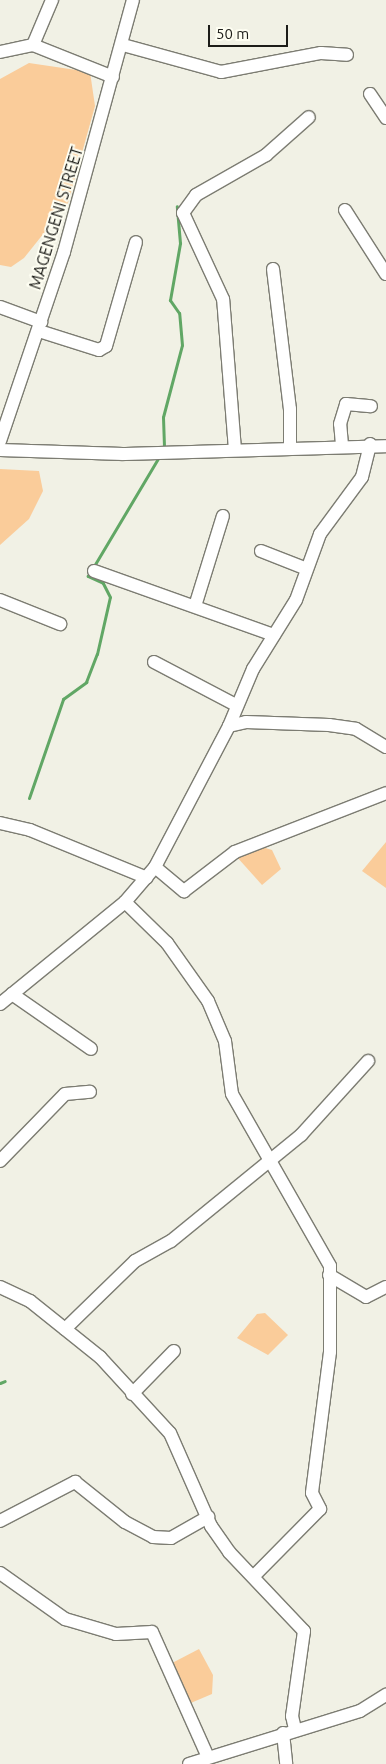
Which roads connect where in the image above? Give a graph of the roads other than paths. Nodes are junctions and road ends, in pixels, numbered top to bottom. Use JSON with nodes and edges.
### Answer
{"nodes":[{"id":1,"x":52,"y":0,"type":"edge"},
{"id":2,"x":133,"y":0,"type":"edge"},
{"id":3,"x":123,"y":45,"type":"junction"},
{"id":4,"x":33,"y":46,"type":"junction"},
{"id":5,"x":0,"y":52,"type":"edge"},
{"id":6,"x":347,"y":55,"type":"dead end"},
{"id":7,"x":113,"y":77,"type":"junction"},
{"id":8,"x":370,"y":94,"type":"dead end"},
{"id":9,"x":309,"y":117,"type":"dead end"},
{"id":10,"x":386,"y":118,"type":"edge"},
{"id":11,"x":345,"y":210,"type":"dead end"},
{"id":12,"x":136,"y":242,"type":"dead end"},
{"id":13,"x":274,"y":269,"type":"dead end"},
{"id":14,"x":386,"y":274,"type":"edge"},
{"id":15,"x":0,"y":307,"type":"edge"},
{"id":16,"x":40,"y":327,"type":"junction"},
{"id":17,"x":371,"y":406,"type":"dead end"},
{"id":18,"x":0,"y":441,"type":"edge"},
{"id":19,"x":370,"y":444,"type":"junction"},
{"id":20,"x":342,"y":445,"type":"junction"},
{"id":21,"x":386,"y":446,"type":"edge"},
{"id":22,"x":290,"y":447,"type":"junction"},
{"id":23,"x":0,"y":450,"type":"edge"},
{"id":24,"x":234,"y":450,"type":"junction"},
{"id":25,"x":223,"y":516,"type":"dead end"},
{"id":26,"x":261,"y":551,"type":"dead end"},
{"id":27,"x":307,"y":569,"type":"junction"},
{"id":28,"x":94,"y":571,"type":"dead end"},
{"id":29,"x":0,"y":600,"type":"edge"},
{"id":30,"x":196,"y":603,"type":"junction"},
{"id":31,"x":60,"y":624,"type":"dead end"},
{"id":32,"x":274,"y":634,"type":"junction"},
{"id":33,"x":154,"y":662,"type":"dead end"},
{"id":34,"x":236,"y":705,"type":"junction"},
{"id":35,"x":229,"y":726,"type":"junction"},
{"id":36,"x":386,"y":746,"type":"edge"},
{"id":37,"x":386,"y":793,"type":"edge"},
{"id":38,"x":0,"y":823,"type":"edge"},
{"id":39,"x":155,"y":867,"type":"junction"},
{"id":40,"x":147,"y":878,"type":"junction"},
{"id":41,"x":125,"y":902,"type":"junction"},
{"id":42,"x":12,"y":994,"type":"junction"},
{"id":43,"x":0,"y":1004,"type":"edge"},
{"id":44,"x":91,"y":1049,"type":"dead end"},
{"id":45,"x":368,"y":1061,"type":"dead end"},
{"id":46,"x":90,"y":1092,"type":"dead end"},
{"id":47,"x":270,"y":1156,"type":"junction"},
{"id":48,"x":0,"y":1161,"type":"edge"},
{"id":49,"x":329,"y":1275,"type":"junction"},
{"id":50,"x":0,"y":1287,"type":"edge"},
{"id":51,"x":386,"y":1287,"type":"edge"},
{"id":52,"x":65,"y":1328,"type":"junction"},
{"id":53,"x":174,"y":1351,"type":"dead end"},
{"id":54,"x":132,"y":1394,"type":"junction"},
{"id":55,"x":208,"y":1517,"type":"junction"},
{"id":56,"x":0,"y":1521,"type":"edge"},
{"id":57,"x":0,"y":1573,"type":"edge"},
{"id":58,"x":253,"y":1578,"type":"junction"},
{"id":59,"x":386,"y":1695,"type":"edge"},
{"id":60,"x":289,"y":1731,"type":"junction"},
{"id":61,"x":208,"y":1757,"type":"junction"},
{"id":62,"x":188,"y":1764,"type":"edge"},
{"id":63,"x":286,"y":1764,"type":"edge"}],
"edges":[{"from":1,"to":4,"type":"street"},
{"from":2,"to":3,"type":"street","name":"MAGENGENI STREET"},
{"from":3,"to":6,"type":"street"},
{"from":3,"to":7,"type":"street","name":"MAGENGENI STREET"},
{"from":4,"to":5,"type":"street"},
{"from":4,"to":7,"type":"street"},
{"from":7,"to":16,"type":"street","name":"MAGENGENI STREET"},
{"from":8,"to":10,"type":"street"},
{"from":9,"to":24,"type":"street"},
{"from":11,"to":14,"type":"street"},
{"from":12,"to":16,"type":"street"},
{"from":13,"to":22,"type":"street"},
{"from":15,"to":16,"type":"street"},
{"from":16,"to":18,"type":"street","name":"MAGENGENI STREET"},
{"from":17,"to":20,"type":"street"},
{"from":19,"to":20,"type":"street"},
{"from":19,"to":21,"type":"street"},
{"from":19,"to":27,"type":"street"},
{"from":20,"to":22,"type":"street"},
{"from":22,"to":24,"type":"street"},
{"from":23,"to":24,"type":"street"},
{"from":25,"to":30,"type":"street"},
{"from":26,"to":27,"type":"street"},
{"from":27,"to":32,"type":"street"},
{"from":28,"to":30,"type":"street"},
{"from":29,"to":31,"type":"street"},
{"from":30,"to":32,"type":"street"},
{"from":32,"to":34,"type":"street"},
{"from":33,"to":34,"type":"street"},
{"from":34,"to":35,"type":"street"},
{"from":35,"to":36,"type":"street"},
{"from":35,"to":39,"type":"street"},
{"from":37,"to":39,"type":"street"},
{"from":38,"to":40,"type":"street"},
{"from":39,"to":40,"type":"street"},
{"from":40,"to":41,"type":"street"},
{"from":41,"to":42,"type":"street"},
{"from":41,"to":47,"type":"street"},
{"from":42,"to":43,"type":"street"},
{"from":42,"to":44,"type":"street"},
{"from":45,"to":47,"type":"street"},
{"from":46,"to":48,"type":"street"},
{"from":47,"to":49,"type":"street"},
{"from":47,"to":52,"type":"street"},
{"from":49,"to":51,"type":"street"},
{"from":49,"to":58,"type":"street"},
{"from":50,"to":52,"type":"street"},
{"from":52,"to":54,"type":"street"},
{"from":53,"to":54,"type":"street"},
{"from":54,"to":55,"type":"street"},
{"from":55,"to":56,"type":"street"},
{"from":55,"to":58,"type":"street"},
{"from":57,"to":61,"type":"street"},
{"from":58,"to":60,"type":"street"},
{"from":59,"to":60,"type":"street"},
{"from":60,"to":61,"type":"street"},
{"from":60,"to":63,"type":"street"},
{"from":61,"to":62,"type":"street"}]}
